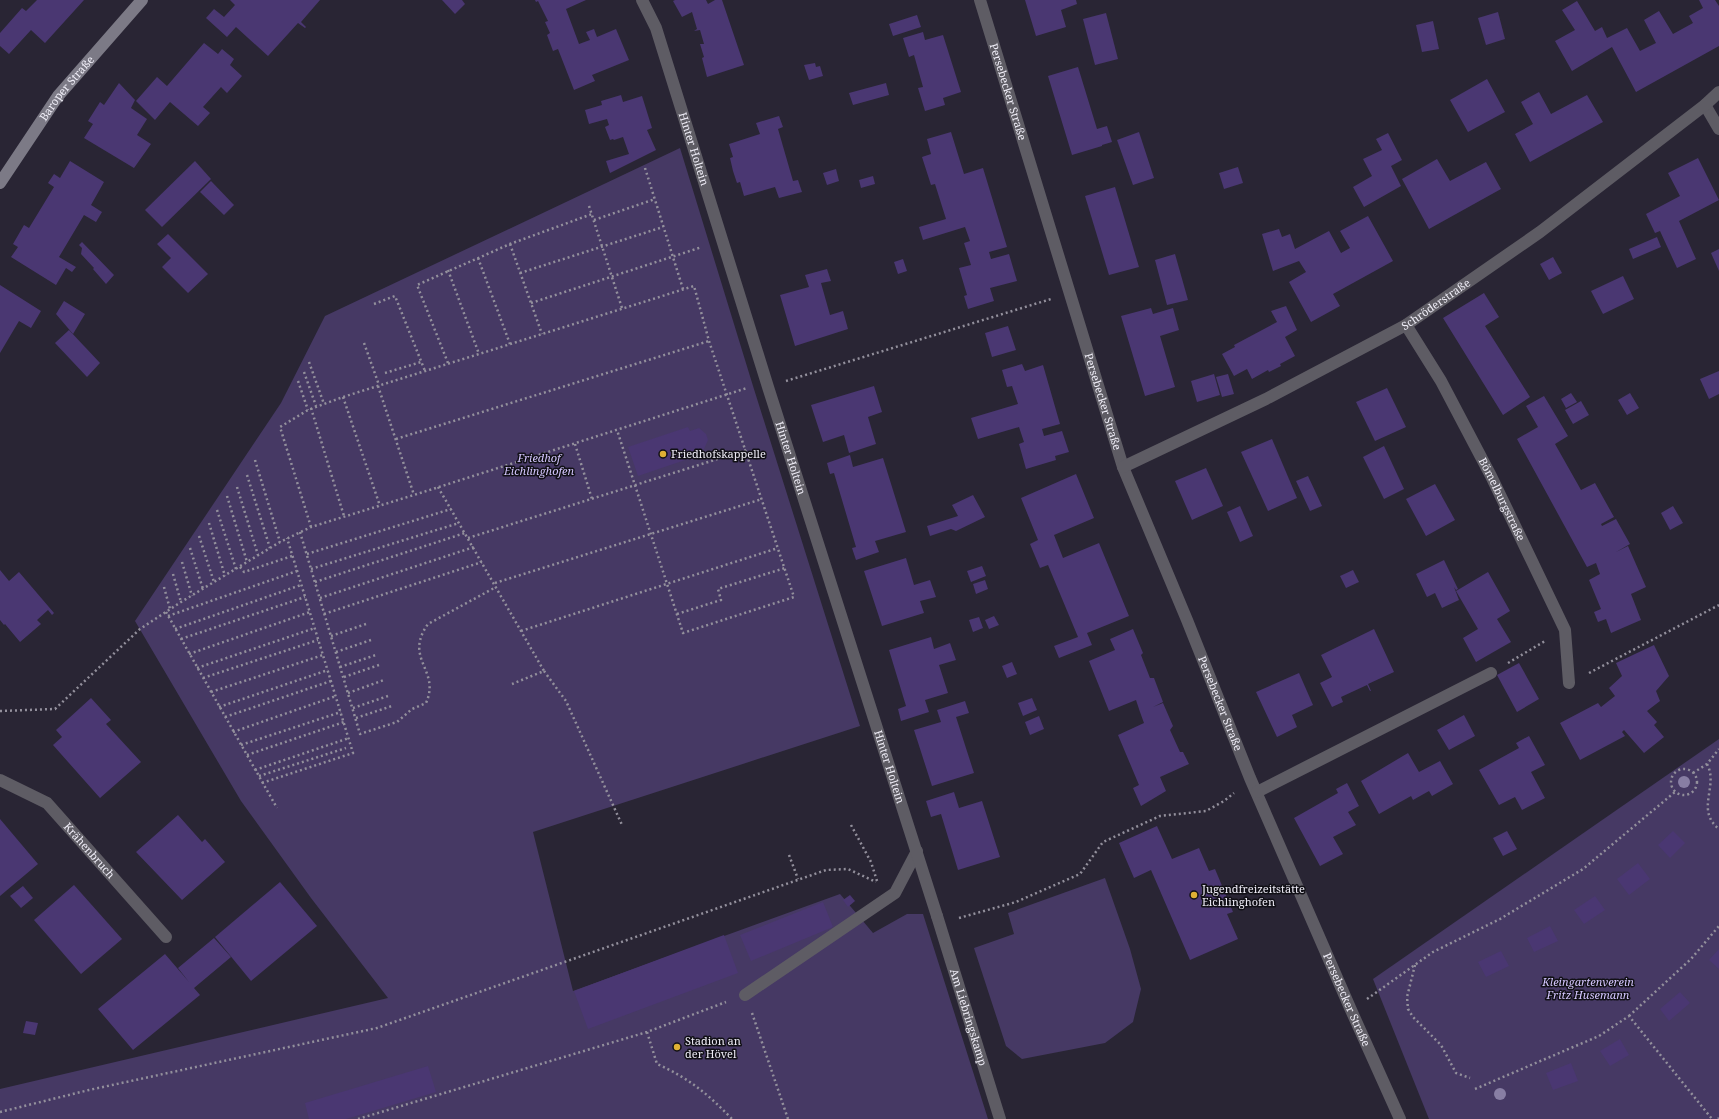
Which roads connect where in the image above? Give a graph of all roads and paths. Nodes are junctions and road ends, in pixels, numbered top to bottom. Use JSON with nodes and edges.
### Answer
{"nodes":[{"id":1,"x":142,"y":0,"type":"edge"},
{"id":2,"x":642,"y":0,"type":"edge"},
{"id":3,"x":980,"y":0,"type":"edge"},
{"id":4,"x":1719,"y":92,"type":"edge"},
{"id":5,"x":1706,"y":104,"type":"junction"},
{"id":6,"x":1719,"y":129,"type":"edge"},
{"id":7,"x":645,"y":168,"type":"dead end"},
{"id":8,"x":0,"y":183,"type":"edge"},
{"id":9,"x":655,"y":199,"type":"junction"},
{"id":10,"x":589,"y":206,"type":"dead end"},
{"id":11,"x":592,"y":214,"type":"junction"},
{"id":12,"x":594,"y":220,"type":"junction"},
{"id":13,"x":663,"y":228,"type":"junction"},
{"id":14,"x":510,"y":244,"type":"junction"},
{"id":15,"x":603,"y":247,"type":"junction"},
{"id":16,"x":703,"y":247,"type":"dead end"},
{"id":17,"x":672,"y":257,"type":"junction"},
{"id":18,"x":478,"y":258,"type":"junction"},
{"id":19,"x":448,"y":270,"type":"junction"},
{"id":20,"x":520,"y":273,"type":"junction"},
{"id":21,"x":612,"y":277,"type":"junction"},
{"id":22,"x":683,"y":289,"type":"junction"},
{"id":23,"x":1071,"y":293,"type":"junction"},
{"id":24,"x":530,"y":303,"type":"junction"},
{"id":25,"x":374,"y":304,"type":"dead end"},
{"id":26,"x":622,"y":308,"type":"junction"},
{"id":27,"x":1406,"y":325,"type":"junction"},
{"id":28,"x":542,"y":334,"type":"junction"},
{"id":29,"x":709,"y":341,"type":"junction"},
{"id":30,"x":364,"y":343,"type":"dead end"},
{"id":31,"x":510,"y":344,"type":"junction"},
{"id":32,"x":479,"y":354,"type":"junction"},
{"id":33,"x":310,"y":362,"type":"dead end"},
{"id":34,"x":421,"y":362,"type":"junction"},
{"id":35,"x":448,"y":364,"type":"junction"},
{"id":36,"x":425,"y":371,"type":"junction"},
{"id":37,"x":304,"y":372,"type":"dead end"},
{"id":38,"x":385,"y":373,"type":"dead end"},
{"id":39,"x":298,"y":381,"type":"dead end"},
{"id":40,"x":767,"y":384,"type":"junction"},
{"id":41,"x":379,"y":386,"type":"junction"},
{"id":42,"x":728,"y":394,"type":"junction"},
{"id":43,"x":343,"y":396,"type":"junction"},
{"id":44,"x":324,"y":404,"type":"junction"},
{"id":45,"x":316,"y":406,"type":"junction"},
{"id":46,"x":311,"y":408,"type":"junction"},
{"id":47,"x":308,"y":410,"type":"junction"},
{"id":48,"x":617,"y":430,"type":"junction"},
{"id":49,"x":396,"y":439,"type":"junction"},
{"id":50,"x":575,"y":444,"type":"junction"},
{"id":51,"x":746,"y":450,"type":"junction"},
{"id":52,"x":254,"y":460,"type":"dead end"},
{"id":53,"x":1123,"y":467,"type":"junction"},
{"id":54,"x":247,"y":475,"type":"dead end"},
{"id":55,"x":635,"y":486,"type":"junction"},
{"id":56,"x":237,"y":487,"type":"dead end"},
{"id":57,"x":438,"y":487,"type":"junction"},
{"id":58,"x":414,"y":495,"type":"junction"},
{"id":59,"x":227,"y":496,"type":"dead end"},
{"id":60,"x":592,"y":499,"type":"junction"},
{"id":61,"x":762,"y":500,"type":"junction"},
{"id":62,"x":380,"y":506,"type":"junction"},
{"id":63,"x":451,"y":509,"type":"junction"},
{"id":64,"x":217,"y":510,"type":"dead end"},
{"id":65,"x":344,"y":516,"type":"junction"},
{"id":66,"x":209,"y":523,"type":"dead end"},
{"id":67,"x":459,"y":523,"type":"junction"},
{"id":68,"x":311,"y":527,"type":"junction"},
{"id":69,"x":300,"y":532,"type":"junction"},
{"id":70,"x":465,"y":533,"type":"junction"},
{"id":71,"x":652,"y":535,"type":"junction"},
{"id":72,"x":199,"y":536,"type":"dead end"},
{"id":73,"x":287,"y":538,"type":"junction"},
{"id":74,"x":468,"y":538,"type":"junction"},
{"id":75,"x":280,"y":542,"type":"junction"},
{"id":76,"x":474,"y":547,"type":"junction"},
{"id":77,"x":190,"y":548,"type":"dead end"},
{"id":78,"x":270,"y":548,"type":"junction"},
{"id":79,"x":778,"y":548,"type":"junction"},
{"id":80,"x":307,"y":554,"type":"junction"},
{"id":81,"x":258,"y":555,"type":"junction"},
{"id":82,"x":292,"y":556,"type":"junction"},
{"id":83,"x":182,"y":562,"type":"dead end"},
{"id":84,"x":247,"y":562,"type":"junction"},
{"id":85,"x":482,"y":562,"type":"junction"},
{"id":86,"x":240,"y":566,"type":"junction"},
{"id":87,"x":785,"y":568,"type":"junction"},
{"id":88,"x":236,"y":569,"type":"junction"},
{"id":89,"x":311,"y":569,"type":"junction"},
{"id":90,"x":297,"y":571,"type":"junction"},
{"id":91,"x":173,"y":574,"type":"dead end"},
{"id":92,"x":225,"y":576,"type":"junction"},
{"id":93,"x":214,"y":582,"type":"junction"},
{"id":94,"x":315,"y":582,"type":"junction"},
{"id":95,"x":301,"y":585,"type":"junction"},
{"id":96,"x":495,"y":585,"type":"junction"},
{"id":97,"x":667,"y":585,"type":"junction"},
{"id":98,"x":164,"y":587,"type":"dead end"},
{"id":99,"x":203,"y":589,"type":"junction"},
{"id":100,"x":192,"y":596,"type":"junction"},
{"id":101,"x":305,"y":597,"type":"junction"},
{"id":102,"x":320,"y":598,"type":"junction"},
{"id":103,"x":181,"y":602,"type":"junction"},
{"id":104,"x":1719,"y":605,"type":"edge"},
{"id":105,"x":170,"y":609,"type":"junction"},
{"id":106,"x":166,"y":612,"type":"junction"},
{"id":107,"x":310,"y":612,"type":"junction"},
{"id":108,"x":324,"y":614,"type":"junction"},
{"id":109,"x":677,"y":614,"type":"junction"},
{"id":110,"x":168,"y":616,"type":"junction"},
{"id":111,"x":366,"y":624,"type":"dead end"},
{"id":112,"x":315,"y":628,"type":"junction"},
{"id":113,"x":175,"y":629,"type":"junction"},
{"id":114,"x":1565,"y":630,"type":"junction"},
{"id":115,"x":521,"y":631,"type":"junction"},
{"id":116,"x":331,"y":636,"type":"junction"},
{"id":117,"x":181,"y":639,"type":"junction"},
{"id":118,"x":318,"y":640,"type":"junction"},
{"id":119,"x":371,"y":640,"type":"dead end"},
{"id":120,"x":336,"y":652,"type":"junction"},
{"id":121,"x":189,"y":654,"type":"junction"},
{"id":122,"x":323,"y":655,"type":"junction"},
{"id":123,"x":376,"y":655,"type":"dead end"},
{"id":124,"x":379,"y":665,"type":"dead end"},
{"id":125,"x":340,"y":667,"type":"junction"},
{"id":126,"x":197,"y":668,"type":"junction"},
{"id":127,"x":328,"y":670,"type":"junction"},
{"id":128,"x":544,"y":671,"type":"junction"},
{"id":129,"x":1491,"y":673,"type":"joint"},
{"id":130,"x":344,"y":677,"type":"junction"},
{"id":131,"x":203,"y":678,"type":"junction"},
{"id":132,"x":384,"y":680,"type":"dead end"},
{"id":133,"x":331,"y":681,"type":"junction"},
{"id":134,"x":1569,"y":683,"type":"joint"},
{"id":135,"x":512,"y":684,"type":"dead end"},
{"id":136,"x":211,"y":692,"type":"junction"},
{"id":137,"x":348,"y":693,"type":"junction"},
{"id":138,"x":336,"y":696,"type":"junction"},
{"id":139,"x":388,"y":696,"type":"dead end"},
{"id":140,"x":392,"y":706,"type":"dead end"},
{"id":141,"x":219,"y":707,"type":"junction"},
{"id":142,"x":352,"y":708,"type":"junction"},
{"id":143,"x":0,"y":711,"type":"edge"},
{"id":144,"x":341,"y":712,"type":"junction"},
{"id":145,"x":225,"y":717,"type":"junction"},
{"id":146,"x":356,"y":718,"type":"junction"},
{"id":147,"x":344,"y":722,"type":"junction"},
{"id":148,"x":233,"y":732,"type":"junction"},
{"id":149,"x":349,"y":738,"type":"junction"},
{"id":150,"x":241,"y":745,"type":"junction"},
{"id":151,"x":346,"y":748,"type":"dead end"},
{"id":152,"x":1719,"y":749,"type":"edge"},
{"id":153,"x":247,"y":755,"type":"junction"},
{"id":154,"x":1707,"y":764,"type":"junction"},
{"id":155,"x":255,"y":770,"type":"junction"},
{"id":156,"x":1693,"y":773,"type":"junction"},
{"id":157,"x":259,"y":776,"type":"junction"},
{"id":158,"x":0,"y":780,"type":"edge"},
{"id":159,"x":262,"y":783,"type":"junction"},
{"id":160,"x":1257,"y":792,"type":"junction"},
{"id":161,"x":1675,"y":792,"type":"junction"},
{"id":162,"x":1224,"y":801,"type":"dead end"},
{"id":163,"x":277,"y":808,"type":"dead end"},
{"id":164,"x":851,"y":825,"type":"dead end"},
{"id":165,"x":622,"y":826,"type":"dead end"},
{"id":166,"x":1719,"y":829,"type":"edge"},
{"id":167,"x":917,"y":851,"type":"junction"},
{"id":168,"x":789,"y":855,"type":"dead end"},
{"id":169,"x":798,"y":880,"type":"junction"},
{"id":170,"x":937,"y":916,"type":"junction"},
{"id":171,"x":1719,"y":926,"type":"edge"},
{"id":172,"x":166,"y":937,"type":"dead end"},
{"id":173,"x":1415,"y":965,"type":"junction"},
{"id":174,"x":745,"y":994,"type":"junction"},
{"id":175,"x":1351,"y":1010,"type":"junction"},
{"id":176,"x":1629,"y":1016,"type":"junction"},
{"id":177,"x":647,"y":1032,"type":"junction"},
{"id":178,"x":1470,"y":1078,"type":"dead end"},
{"id":179,"x":1475,"y":1089,"type":"dead end"},
{"id":180,"x":0,"y":1112,"type":"edge"},
{"id":181,"x":358,"y":1119,"type":"edge"},
{"id":182,"x":732,"y":1119,"type":"edge"},
{"id":183,"x":788,"y":1119,"type":"edge"},
{"id":184,"x":1000,"y":1119,"type":"edge"},
{"id":185,"x":1400,"y":1119,"type":"edge"},
{"id":186,"x":1712,"y":1119,"type":"edge"}],
"edges":[{"from":1,"to":8,"type":"main road","name":"Baroper Straße"},
{"from":2,"to":40,"type":"street","name":"Hinter Holtein"},
{"from":3,"to":23,"type":"street","name":"Persebecker Straße"},
{"from":4,"to":5,"type":"street","name":"Schröderstraße"},
{"from":5,"to":6,"type":"street"},
{"from":5,"to":27,"type":"street","name":"Schröderstraße"},
{"from":7,"to":9,"type":"path"},
{"from":9,"to":12,"type":"path"},
{"from":9,"to":13,"type":"path"},
{"from":10,"to":11,"type":"path"},
{"from":11,"to":12,"type":"path"},
{"from":11,"to":14,"type":"path"},
{"from":12,"to":15,"type":"path"},
{"from":13,"to":15,"type":"path"},
{"from":13,"to":17,"type":"path"},
{"from":14,"to":18,"type":"path"},
{"from":14,"to":20,"type":"path"},
{"from":15,"to":20,"type":"path"},
{"from":15,"to":21,"type":"path"},
{"from":16,"to":17,"type":"path"},
{"from":17,"to":21,"type":"path"},
{"from":17,"to":22,"type":"path"},
{"from":18,"to":19,"type":"path"},
{"from":18,"to":31,"type":"path"},
{"from":19,"to":32,"type":"path"},
{"from":19,"to":35,"type":"path"},
{"from":20,"to":24,"type":"path"},
{"from":21,"to":24,"type":"path"},
{"from":21,"to":26,"type":"path"},
{"from":22,"to":26,"type":"path"},
{"from":22,"to":29,"type":"path"},
{"from":23,"to":40,"type":"path"},
{"from":23,"to":53,"type":"street","name":"Persebecker Straße"},
{"from":24,"to":28,"type":"path"},
{"from":25,"to":34,"type":"path"},
{"from":26,"to":28,"type":"path"},
{"from":27,"to":53,"type":"street","name":"Schröderstraße"},
{"from":27,"to":114,"type":"street","name":"Bömelburgstraße"},
{"from":28,"to":31,"type":"path"},
{"from":29,"to":42,"type":"path"},
{"from":29,"to":49,"type":"path"},
{"from":30,"to":41,"type":"path"},
{"from":31,"to":32,"type":"path"},
{"from":32,"to":35,"type":"path"},
{"from":33,"to":44,"type":"path"},
{"from":34,"to":36,"type":"path"},
{"from":34,"to":38,"type":"path"},
{"from":35,"to":36,"type":"path"},
{"from":36,"to":41,"type":"path"},
{"from":37,"to":45,"type":"path"},
{"from":39,"to":47,"type":"path"},
{"from":40,"to":42,"type":"path"},
{"from":40,"to":167,"type":"street","name":"Hinter Holtein"},
{"from":41,"to":43,"type":"path"},
{"from":41,"to":49,"type":"path"},
{"from":42,"to":48,"type":"path"},
{"from":42,"to":51,"type":"path"},
{"from":43,"to":44,"type":"path"},
{"from":43,"to":62,"type":"path"},
{"from":44,"to":45,"type":"path"},
{"from":45,"to":46,"type":"path"},
{"from":46,"to":47,"type":"path"},
{"from":46,"to":65,"type":"path"},
{"from":47,"to":68,"type":"path"},
{"from":48,"to":50,"type":"path"},
{"from":48,"to":55,"type":"path"},
{"from":49,"to":58,"type":"path"},
{"from":50,"to":57,"type":"path"},
{"from":50,"to":60,"type":"path"},
{"from":51,"to":55,"type":"path"},
{"from":51,"to":61,"type":"path"},
{"from":52,"to":75,"type":"path"},
{"from":53,"to":160,"type":"street","name":"Persebecker Straße"},
{"from":54,"to":78,"type":"path"},
{"from":55,"to":60,"type":"path"},
{"from":55,"to":71,"type":"path"},
{"from":56,"to":81,"type":"path"},
{"from":57,"to":58,"type":"path"},
{"from":57,"to":63,"type":"path"},
{"from":58,"to":62,"type":"path"},
{"from":59,"to":84,"type":"path"},
{"from":60,"to":74,"type":"path"},
{"from":61,"to":71,"type":"path"},
{"from":61,"to":79,"type":"path"},
{"from":62,"to":65,"type":"path"},
{"from":63,"to":67,"type":"path"},
{"from":63,"to":80,"type":"path"},
{"from":64,"to":88,"type":"path"},
{"from":65,"to":68,"type":"path"},
{"from":66,"to":92,"type":"path"},
{"from":67,"to":70,"type":"path"},
{"from":67,"to":89,"type":"path"},
{"from":68,"to":69,"type":"path"},
{"from":69,"to":73,"type":"path"},
{"from":69,"to":80,"type":"path"},
{"from":70,"to":74,"type":"path"},
{"from":70,"to":94,"type":"path"},
{"from":71,"to":96,"type":"path"},
{"from":71,"to":97,"type":"path"},
{"from":72,"to":93,"type":"path"},
{"from":73,"to":75,"type":"path"},
{"from":73,"to":82,"type":"path"},
{"from":74,"to":76,"type":"path"},
{"from":75,"to":78,"type":"path"},
{"from":76,"to":85,"type":"path"},
{"from":76,"to":102,"type":"path"},
{"from":77,"to":99,"type":"path"},
{"from":78,"to":81,"type":"path"},
{"from":79,"to":87,"type":"path"},
{"from":79,"to":97,"type":"path"},
{"from":80,"to":89,"type":"path"},
{"from":81,"to":84,"type":"path"},
{"from":82,"to":86,"type":"path"},
{"from":82,"to":90,"type":"path"},
{"from":83,"to":100,"type":"path"},
{"from":84,"to":86,"type":"path"},
{"from":85,"to":96,"type":"path"},
{"from":85,"to":108,"type":"path"},
{"from":86,"to":88,"type":"path"},
{"from":87,"to":109,"type":"path"},
{"from":87,"to":109,"type":"path"},
{"from":88,"to":92,"type":"path"},
{"from":89,"to":94,"type":"path"},
{"from":90,"to":95,"type":"path"},
{"from":90,"to":110,"type":"path"},
{"from":91,"to":103,"type":"path"},
{"from":92,"to":93,"type":"path"},
{"from":93,"to":99,"type":"path"},
{"from":94,"to":102,"type":"path"},
{"from":95,"to":101,"type":"path"},
{"from":95,"to":113,"type":"path"},
{"from":96,"to":115,"type":"path"},
{"from":96,"to":146,"type":"path"},
{"from":97,"to":109,"type":"path"},
{"from":97,"to":115,"type":"path"},
{"from":98,"to":105,"type":"path"},
{"from":99,"to":100,"type":"path"},
{"from":100,"to":103,"type":"path"},
{"from":101,"to":107,"type":"path"},
{"from":101,"to":117,"type":"path"},
{"from":102,"to":108,"type":"path"},
{"from":103,"to":105,"type":"path"},
{"from":104,"to":134,"type":"path"},
{"from":105,"to":106,"type":"path"},
{"from":106,"to":110,"type":"path"},
{"from":106,"to":143,"type":"path"},
{"from":107,"to":112,"type":"path"},
{"from":107,"to":121,"type":"path"},
{"from":108,"to":116,"type":"path"},
{"from":110,"to":113,"type":"path"},
{"from":111,"to":116,"type":"path"},
{"from":112,"to":118,"type":"path"},
{"from":112,"to":126,"type":"path"},
{"from":113,"to":117,"type":"path"},
{"from":114,"to":129,"type":"path"},
{"from":114,"to":134,"type":"street","name":"Bömelburgstraße"},
{"from":115,"to":128,"type":"path"},
{"from":116,"to":120,"type":"path"},
{"from":117,"to":121,"type":"path"},
{"from":118,"to":122,"type":"path"},
{"from":118,"to":131,"type":"path"},
{"from":119,"to":120,"type":"path"},
{"from":120,"to":125,"type":"path"},
{"from":121,"to":126,"type":"path"},
{"from":122,"to":127,"type":"path"},
{"from":122,"to":136,"type":"path"},
{"from":123,"to":125,"type":"path"},
{"from":124,"to":130,"type":"path"},
{"from":125,"to":130,"type":"path"},
{"from":126,"to":131,"type":"path"},
{"from":127,"to":133,"type":"path"},
{"from":127,"to":141,"type":"path"},
{"from":128,"to":135,"type":"path"},
{"from":128,"to":165,"type":"path"},
{"from":129,"to":160,"type":"street"},
{"from":130,"to":137,"type":"path"},
{"from":131,"to":136,"type":"path"},
{"from":132,"to":137,"type":"path"},
{"from":133,"to":138,"type":"path"},
{"from":133,"to":145,"type":"path"},
{"from":136,"to":141,"type":"path"},
{"from":137,"to":142,"type":"path"},
{"from":138,"to":144,"type":"path"},
{"from":138,"to":148,"type":"path"},
{"from":139,"to":142,"type":"path"},
{"from":140,"to":146,"type":"path"},
{"from":141,"to":145,"type":"path"},
{"from":142,"to":146,"type":"path"},
{"from":144,"to":147,"type":"path"},
{"from":144,"to":150,"type":"path"},
{"from":145,"to":148,"type":"path"},
{"from":147,"to":149,"type":"path"},
{"from":147,"to":153,"type":"path"},
{"from":148,"to":150,"type":"path"},
{"from":149,"to":155,"type":"path"},
{"from":149,"to":159,"type":"path"},
{"from":150,"to":153,"type":"path"},
{"from":151,"to":157,"type":"path"},
{"from":152,"to":154,"type":"path"},
{"from":153,"to":155,"type":"path"},
{"from":154,"to":156,"type":"path"},
{"from":154,"to":166,"type":"path"},
{"from":155,"to":157,"type":"path"},
{"from":156,"to":161,"type":"path"},
{"from":156,"to":161,"type":"path"},
{"from":157,"to":159,"type":"path"},
{"from":158,"to":172,"type":"street","name":"Krähenbruch"},
{"from":159,"to":163,"type":"path"},
{"from":160,"to":175,"type":"street","name":"Persebecker Straße"},
{"from":161,"to":173,"type":"path"},
{"from":162,"to":170,"type":"path"},
{"from":164,"to":169,"type":"path"},
{"from":167,"to":170,"type":"street","name":"Hinter Holtein"},
{"from":167,"to":174,"type":"street"},
{"from":168,"to":169,"type":"path"},
{"from":169,"to":180,"type":"path"},
{"from":170,"to":184,"type":"street","name":"Am Liebringskamp"},
{"from":171,"to":176,"type":"path"},
{"from":173,"to":175,"type":"path"},
{"from":173,"to":178,"type":"path"},
{"from":174,"to":177,"type":"path"},
{"from":174,"to":183,"type":"path"},
{"from":175,"to":185,"type":"street","name":"Persebecker Straße"},
{"from":176,"to":179,"type":"path"},
{"from":176,"to":186,"type":"path"},
{"from":177,"to":181,"type":"path"},
{"from":177,"to":182,"type":"path"}]}
